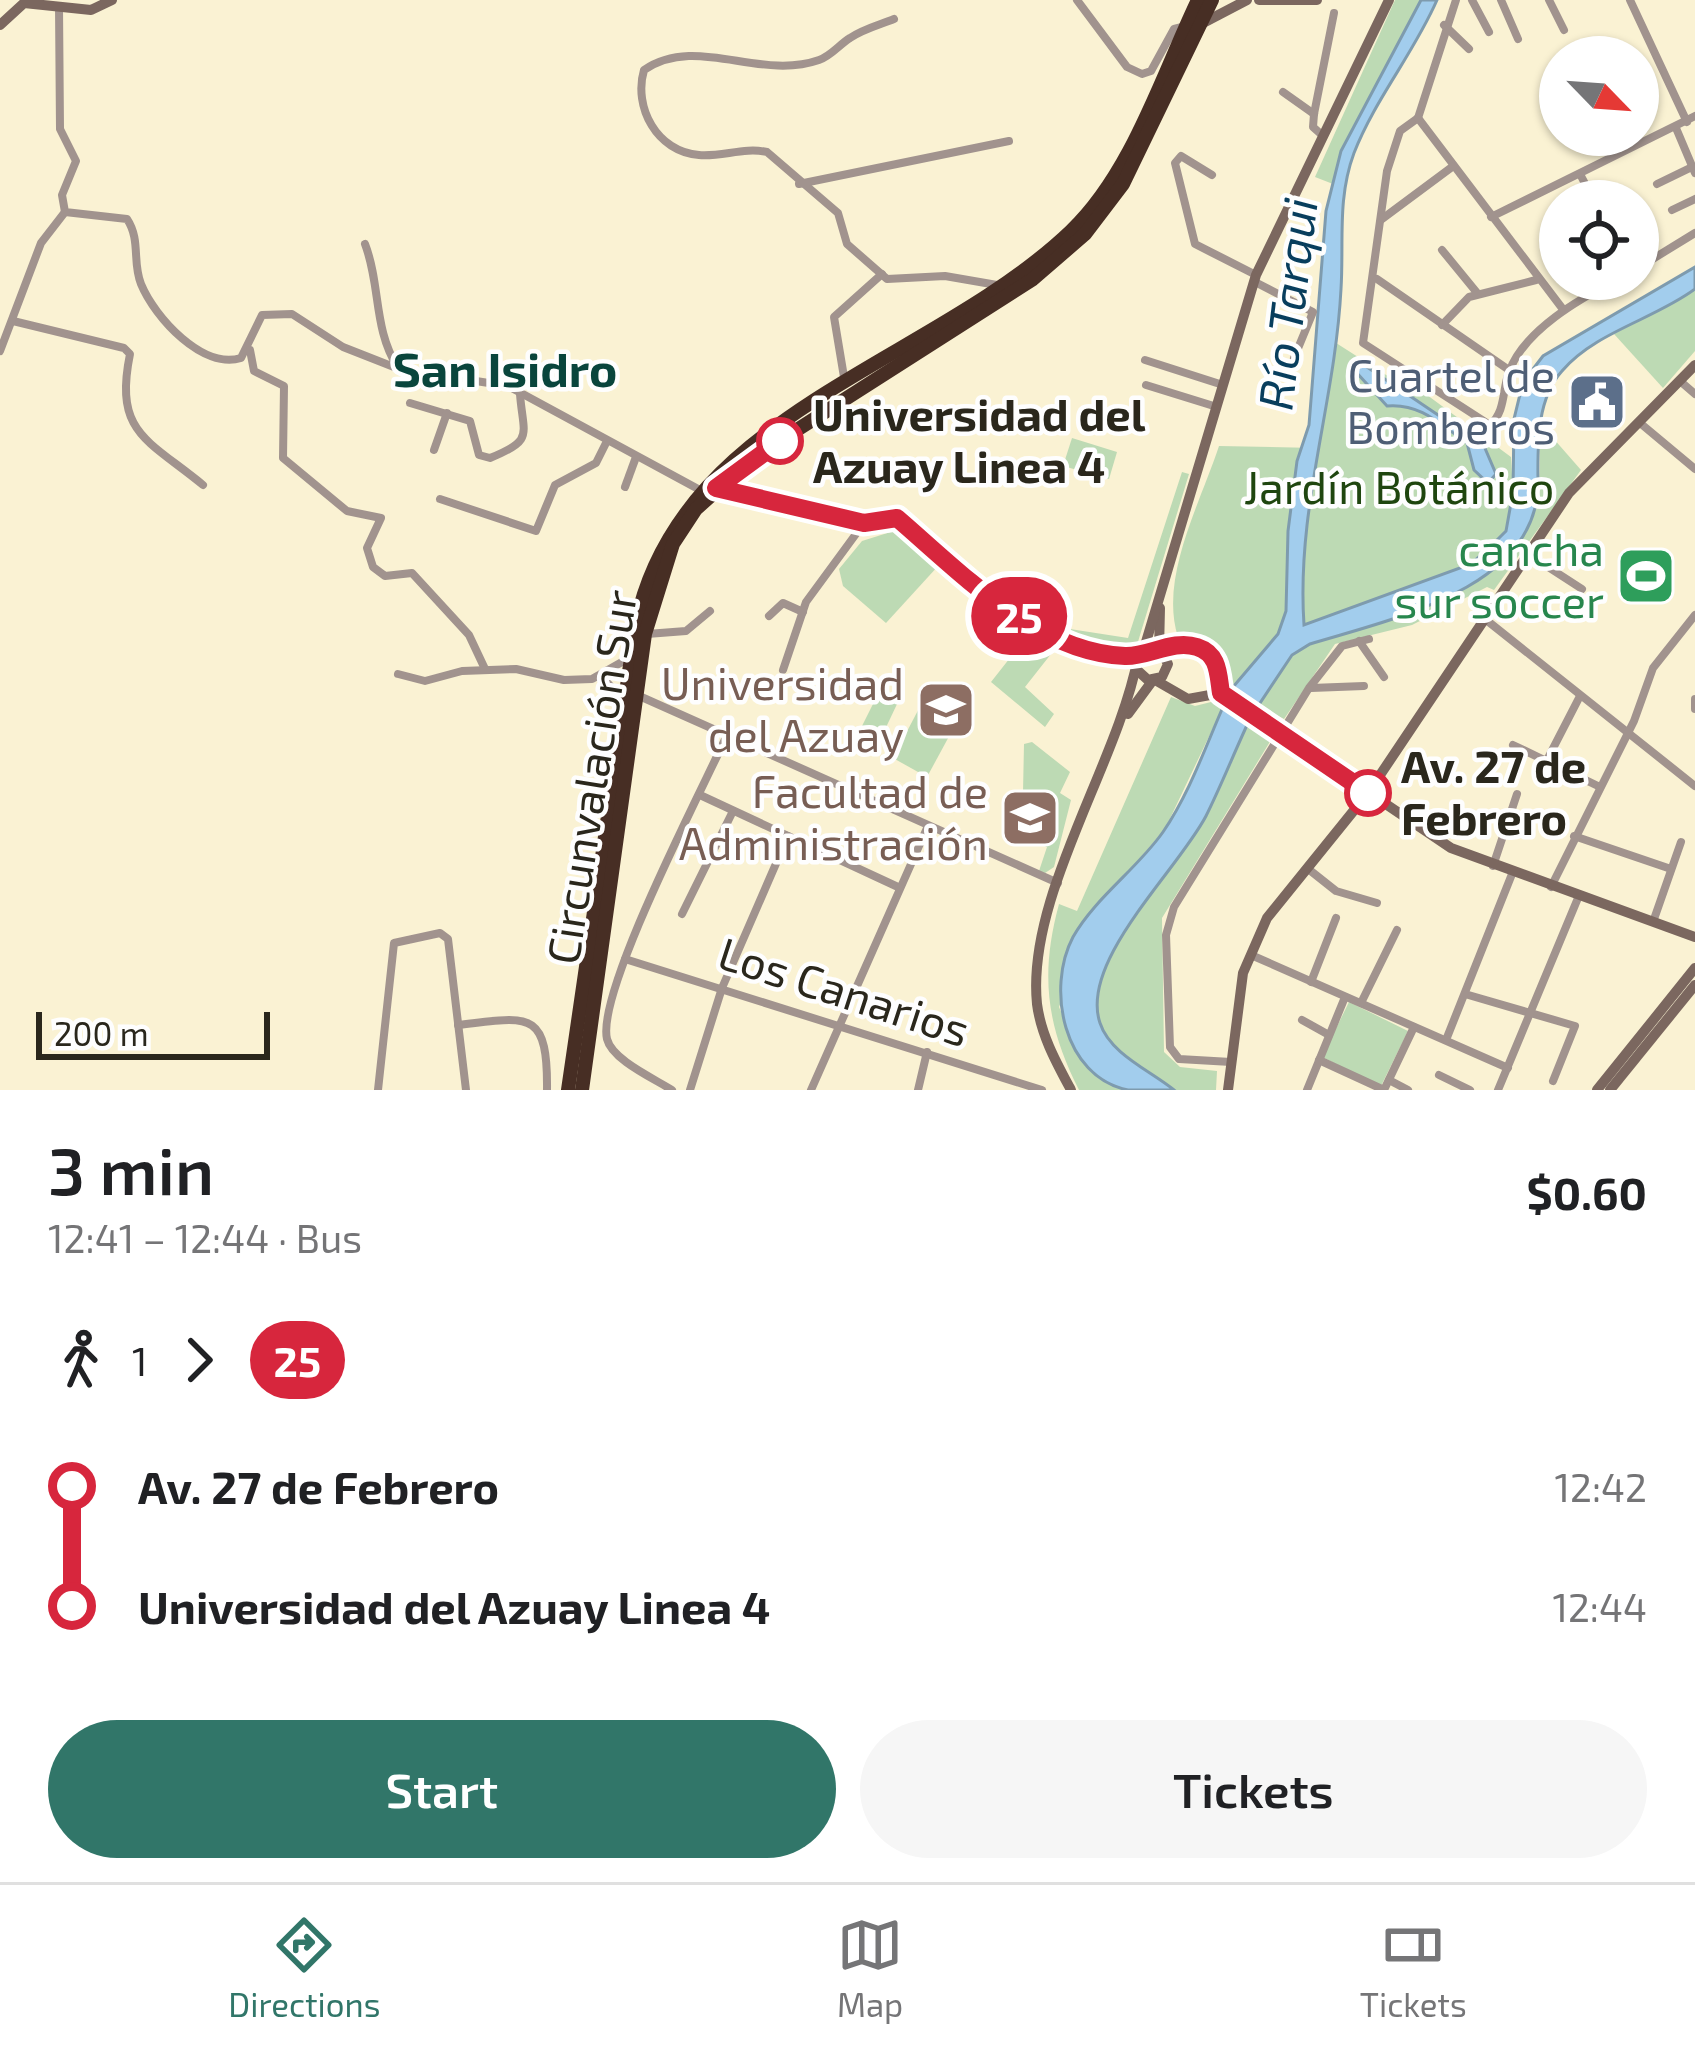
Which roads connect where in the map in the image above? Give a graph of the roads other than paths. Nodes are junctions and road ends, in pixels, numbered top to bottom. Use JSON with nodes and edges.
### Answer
{"nodes":[{"id":1,"x":112,"y":0,"type":"edge"},
{"id":2,"x":1077,"y":0,"type":"edge"},
{"id":3,"x":1198,"y":0,"type":"edge"},
{"id":4,"x":1212,"y":0,"type":"edge"},
{"id":5,"x":1246,"y":0,"type":"edge"},
{"id":6,"x":1258,"y":0,"type":"edge"},
{"id":7,"x":1317,"y":0,"type":"edge"},
{"id":8,"x":1389,"y":0,"type":"edge"},
{"id":9,"x":1456,"y":0,"type":"edge"},
{"id":10,"x":1472,"y":0,"type":"edge"},
{"id":11,"x":1501,"y":0,"type":"edge"},
{"id":12,"x":1549,"y":0,"type":"edge"},
{"id":13,"x":1630,"y":0,"type":"edge"},
{"id":14,"x":1284,"y":1,"type":"edge"},
{"id":15,"x":59,"y":7,"type":"junction"},
{"id":16,"x":1334,"y":13,"type":"dead end"},
{"id":17,"x":894,"y":19,"type":"dead end"},
{"id":18,"x":0,"y":25,"type":"edge"},
{"id":19,"x":1193,"y":25,"type":"junction"},
{"id":20,"x":1444,"y":25,"type":"junction"},
{"id":21,"x":1564,"y":30,"type":"dead end"},
{"id":22,"x":1489,"y":32,"type":"dead end"},
{"id":23,"x":1518,"y":39,"type":"dead end"},
{"id":24,"x":1469,"y":50,"type":"dead end"},
{"id":25,"x":1283,"y":92,"type":"dead end"},
{"id":26,"x":1314,"y":114,"type":"junction"},
{"id":27,"x":1418,"y":118,"type":"junction"},
{"id":28,"x":1691,"y":119,"type":"edge"},
{"id":29,"x":1676,"y":128,"type":"junction"},
{"id":30,"x":1322,"y":135,"type":"junction"},
{"id":31,"x":1009,"y":141,"type":"dead end"},
{"id":32,"x":1452,"y":167,"type":"junction"},
{"id":33,"x":1694,"y":170,"type":"edge"},
{"id":34,"x":1580,"y":174,"type":"junction"},
{"id":35,"x":1213,"y":175,"type":"dead end"},
{"id":36,"x":1583,"y":180,"type":"edge"},
{"id":37,"x":1659,"y":183,"type":"edge"},
{"id":38,"x":799,"y":184,"type":"junction"},
{"id":39,"x":1695,"y":199,"type":"edge"},
{"id":40,"x":1672,"y":211,"type":"dead end"},
{"id":41,"x":65,"y":212,"type":"junction"},
{"id":42,"x":1491,"y":217,"type":"junction"},
{"id":43,"x":1382,"y":219,"type":"junction"},
{"id":44,"x":1695,"y":233,"type":"edge"},
{"id":45,"x":365,"y":244,"type":"dead end"},
{"id":46,"x":1442,"y":250,"type":"dead end"},
{"id":47,"x":1659,"y":255,"type":"edge"},
{"id":48,"x":882,"y":274,"type":"junction"},
{"id":49,"x":1254,"y":278,"type":"junction"},
{"id":50,"x":1376,"y":279,"type":"junction"},
{"id":51,"x":1537,"y":280,"type":"junction"},
{"id":52,"x":999,"y":285,"type":"junction"},
{"id":53,"x":1478,"y":294,"type":"junction"},
{"id":54,"x":1577,"y":300,"type":"edge"},
{"id":55,"x":1562,"y":308,"type":"junction"},
{"id":56,"x":13,"y":321,"type":"junction"},
{"id":57,"x":1442,"y":325,"type":"junction"},
{"id":58,"x":250,"y":349,"type":"junction"},
{"id":59,"x":0,"y":351,"type":"edge"},
{"id":60,"x":1294,"y":358,"type":"dead end"},
{"id":61,"x":1145,"y":360,"type":"dead end"},
{"id":62,"x":1695,"y":365,"type":"edge"},
{"id":63,"x":399,"y":369,"type":"junction"},
{"id":64,"x":1509,"y":370,"type":"junction"},
{"id":65,"x":1680,"y":382,"type":"junction"},
{"id":66,"x":846,"y":384,"type":"junction"},
{"id":67,"x":1146,"y":385,"type":"dead end"},
{"id":68,"x":1223,"y":386,"type":"junction"},
{"id":69,"x":520,"y":394,"type":"junction"},
{"id":70,"x":1695,"y":394,"type":"edge"},
{"id":71,"x":410,"y":403,"type":"dead end"},
{"id":72,"x":1217,"y":407,"type":"junction"},
{"id":73,"x":447,"y":413,"type":"junction"},
{"id":74,"x":1640,"y":423,"type":"junction"},
{"id":75,"x":607,"y":441,"type":"junction"},
{"id":76,"x":434,"y":450,"type":"dead end"},
{"id":77,"x":636,"y":457,"type":"junction"},
{"id":78,"x":1695,"y":469,"type":"edge"},
{"id":79,"x":202,"y":485,"type":"dead end"},
{"id":80,"x":625,"y":487,"type":"dead end"},
{"id":81,"x":716,"y":488,"type":"junction"},
{"id":82,"x":700,"y":490,"type":"junction"},
{"id":83,"x":440,"y":500,"type":"dead end"},
{"id":84,"x":864,"y":523,"type":"junction"},
{"id":85,"x":1528,"y":554,"type":"junction"},
{"id":86,"x":1162,"y":586,"type":"junction"},
{"id":87,"x":1582,"y":589,"type":"dead end"},
{"id":88,"x":710,"y":611,"type":"dead end"},
{"id":89,"x":803,"y":612,"type":"junction"},
{"id":90,"x":1695,"y":615,"type":"edge"},
{"id":91,"x":769,"y":616,"type":"dead end"},
{"id":92,"x":1485,"y":619,"type":"junction"},
{"id":93,"x":645,"y":634,"type":"junction"},
{"id":94,"x":1160,"y":651,"type":"junction"},
{"id":95,"x":631,"y":657,"type":"junction"},
{"id":96,"x":1139,"y":660,"type":"junction"},
{"id":97,"x":484,"y":669,"type":"junction"},
{"id":98,"x":783,"y":670,"type":"dead end"},
{"id":99,"x":398,"y":674,"type":"dead end"},
{"id":100,"x":1384,"y":677,"type":"dead end"},
{"id":101,"x":603,"y":678,"type":"junction"},
{"id":102,"x":1154,"y":680,"type":"junction"},
{"id":103,"x":1364,"y":686,"type":"dead end"},
{"id":104,"x":1309,"y":688,"type":"junction"},
{"id":105,"x":1221,"y":693,"type":"junction"},
{"id":106,"x":1580,"y":696,"type":"junction"},
{"id":107,"x":631,"y":698,"type":"junction"},
{"id":108,"x":1695,"y":699,"type":"edge"},
{"id":109,"x":1695,"y":709,"type":"edge"},
{"id":110,"x":1126,"y":716,"type":"junction"},
{"id":111,"x":1281,"y":732,"type":"junction"},
{"id":112,"x":728,"y":733,"type":"junction"},
{"id":113,"x":1626,"y":733,"type":"junction"},
{"id":114,"x":1514,"y":745,"type":"dead end"},
{"id":115,"x":1547,"y":760,"type":"junction"},
{"id":116,"x":1598,"y":786,"type":"junction"},
{"id":117,"x":1695,"y":786,"type":"edge"},
{"id":118,"x":1368,"y":793,"type":"junction"},
{"id":119,"x":1517,"y":794,"type":"dead end"},
{"id":120,"x":700,"y":795,"type":"junction"},
{"id":121,"x":733,"y":811,"type":"junction"},
{"id":122,"x":927,"y":828,"type":"junction"},
{"id":123,"x":788,"y":836,"type":"junction"},
{"id":124,"x":1574,"y":836,"type":"junction"},
{"id":125,"x":1681,"y":842,"type":"dead end"},
{"id":126,"x":1493,"y":866,"type":"junction"},
{"id":127,"x":1306,"y":867,"type":"junction"},
{"id":128,"x":1671,"y":869,"type":"junction"},
{"id":129,"x":1512,"y":874,"type":"junction"},
{"id":130,"x":1059,"y":884,"type":"junction"},
{"id":131,"x":898,"y":886,"type":"junction"},
{"id":132,"x":1551,"y":888,"type":"junction"},
{"id":133,"x":1577,"y":898,"type":"junction"},
{"id":134,"x":1377,"y":903,"type":"dead end"},
{"id":135,"x":682,"y":914,"type":"dead end"},
{"id":136,"x":1336,"y":918,"type":"dead end"},
{"id":137,"x":1653,"y":922,"type":"junction"},
{"id":138,"x":1397,"y":930,"type":"dead end"},
{"id":139,"x":1695,"y":938,"type":"edge"},
{"id":140,"x":1249,"y":955,"type":"junction"},
{"id":141,"x":625,"y":958,"type":"junction"},
{"id":142,"x":1695,"y":968,"type":"edge"},
{"id":143,"x":1311,"y":982,"type":"junction"},
{"id":144,"x":1695,"y":985,"type":"edge"},
{"id":145,"x":722,"y":988,"type":"junction"},
{"id":146,"x":1465,"y":994,"type":"junction"},
{"id":147,"x":1346,"y":997,"type":"junction"},
{"id":148,"x":1361,"y":1003,"type":"junction"},
{"id":149,"x":1531,"y":1013,"type":"junction"},
{"id":150,"x":1302,"y":1020,"type":"dead end"},
{"id":151,"x":458,"y":1024,"type":"junction"},
{"id":152,"x":838,"y":1025,"type":"junction"},
{"id":153,"x":1414,"y":1027,"type":"junction"},
{"id":154,"x":1329,"y":1035,"type":"junction"},
{"id":155,"x":1446,"y":1040,"type":"junction"},
{"id":156,"x":927,"y":1052,"type":"junction"},
{"id":157,"x":1319,"y":1060,"type":"junction"},
{"id":158,"x":1231,"y":1063,"type":"junction"},
{"id":159,"x":1508,"y":1068,"type":"junction"},
{"id":160,"x":1438,"y":1075,"type":"dead end"},
{"id":161,"x":1389,"y":1080,"type":"junction"},
{"id":162,"x":1553,"y":1081,"type":"dead end"},
{"id":163,"x":1069,"y":1089,"type":"edge"},
{"id":164,"x":1613,"y":1089,"type":"edge"},
{"id":165,"x":378,"y":1090,"type":"edge"},
{"id":166,"x":466,"y":1090,"type":"edge"},
{"id":167,"x":548,"y":1090,"type":"edge"},
{"id":168,"x":568,"y":1090,"type":"edge"},
{"id":169,"x":582,"y":1090,"type":"edge"},
{"id":170,"x":671,"y":1090,"type":"edge"},
{"id":171,"x":690,"y":1090,"type":"edge"},
{"id":172,"x":811,"y":1090,"type":"edge"},
{"id":173,"x":918,"y":1090,"type":"edge"},
{"id":174,"x":1042,"y":1090,"type":"edge"},
{"id":175,"x":1228,"y":1090,"type":"edge"},
{"id":176,"x":1307,"y":1090,"type":"edge"},
{"id":177,"x":1384,"y":1090,"type":"edge"},
{"id":178,"x":1408,"y":1090,"type":"edge"},
{"id":179,"x":1470,"y":1090,"type":"edge"},
{"id":180,"x":1498,"y":1090,"type":"edge"},
{"id":181,"x":1597,"y":1090,"type":"edge"}],
"edges":[{"from":1,"to":15,"type":"street"},
{"from":2,"to":19,"type":"street"},
{"from":3,"to":19,"type":"highway","name":"Circunvalación Sur"},
{"from":4,"to":19,"type":"highway","name":"Circunvalación Sur"},
{"from":5,"to":19,"type":"street"},
{"from":6,"to":14,"type":"street"},
{"from":7,"to":14,"type":"street"},
{"from":8,"to":30,"type":"street"},
{"from":9,"to":20,"type":"street"},
{"from":10,"to":22,"type":"street"},
{"from":11,"to":23,"type":"street"},
{"from":12,"to":21,"type":"street"},
{"from":13,"to":28,"type":"street"},
{"from":15,"to":18,"type":"street"},
{"from":15,"to":41,"type":"street"},
{"from":16,"to":26,"type":"street"},
{"from":17,"to":38,"type":"street"},
{"from":19,"to":52,"type":"highway","name":"Circunvalación Sur"},
{"from":19,"to":81,"type":"highway","name":"Circunvalación Sur"},
{"from":20,"to":24,"type":"street"},
{"from":20,"to":27,"type":"street"},
{"from":25,"to":26,"type":"street"},
{"from":26,"to":30,"type":"street"},
{"from":27,"to":32,"type":"street"},
{"from":27,"to":43,"type":"street"},
{"from":28,"to":29,"type":"street"},
{"from":29,"to":33,"type":"street"},
{"from":29,"to":34,"type":"street"},
{"from":30,"to":49,"type":"street"},
{"from":31,"to":38,"type":"street"},
{"from":32,"to":42,"type":"street"},
{"from":32,"to":43,"type":"street"},
{"from":33,"to":37,"type":"street"},
{"from":34,"to":36,"type":"street"},
{"from":34,"to":42,"type":"street"},
{"from":35,"to":49,"type":"street"},
{"from":38,"to":48,"type":"street"},
{"from":39,"to":40,"type":"street"},
{"from":41,"to":56,"type":"street"},
{"from":41,"to":58,"type":"street"},
{"from":42,"to":51,"type":"street"},
{"from":43,"to":50,"type":"street"},
{"from":44,"to":47,"type":"street"},
{"from":45,"to":63,"type":"street"},
{"from":46,"to":53,"type":"street"},
{"from":48,"to":52,"type":"street"},
{"from":48,"to":66,"type":"street"},
{"from":49,"to":60,"type":"street"},
{"from":49,"to":68,"type":"street"},
{"from":50,"to":57,"type":"street"},
{"from":50,"to":64,"type":"street"},
{"from":51,"to":53,"type":"street"},
{"from":51,"to":55,"type":"street"},
{"from":52,"to":66,"type":"highway","name":"Circunvalación Sur"},
{"from":53,"to":57,"type":"street"},
{"from":54,"to":55,"type":"street"},
{"from":55,"to":64,"type":"street"},
{"from":56,"to":59,"type":"street"},
{"from":56,"to":79,"type":"street"},
{"from":57,"to":64,"type":"street"},
{"from":58,"to":63,"type":"street"},
{"from":58,"to":97,"type":"street"},
{"from":61,"to":68,"type":"street"},
{"from":62,"to":65,"type":"street"},
{"from":63,"to":69,"type":"street"},
{"from":65,"to":70,"type":"street"},
{"from":65,"to":74,"type":"street"},
{"from":66,"to":82,"type":"highway","name":"Circunvalación Sur"},
{"from":67,"to":72,"type":"street"},
{"from":68,"to":72,"type":"street"},
{"from":69,"to":73,"type":"street"},
{"from":69,"to":75,"type":"street"},
{"from":71,"to":73,"type":"street"},
{"from":72,"to":86,"type":"street"},
{"from":73,"to":76,"type":"street"},
{"from":74,"to":78,"type":"street"},
{"from":74,"to":85,"type":"street"},
{"from":75,"to":77,"type":"street"},
{"from":75,"to":83,"type":"street"},
{"from":77,"to":80,"type":"street"},
{"from":77,"to":82,"type":"street"},
{"from":81,"to":84,"type":"street"},
{"from":81,"to":93,"type":"highway","name":"Circunvalación Sur"},
{"from":82,"to":95,"type":"highway","name":"Circunvalación Sur"},
{"from":84,"to":89,"type":"street"},
{"from":84,"to":96,"type":"street"},
{"from":85,"to":87,"type":"street"},
{"from":85,"to":92,"type":"street"},
{"from":86,"to":94,"type":"street"},
{"from":86,"to":96,"type":"street"},
{"from":88,"to":93,"type":"street"},
{"from":89,"to":91,"type":"street"},
{"from":89,"to":98,"type":"street"},
{"from":90,"to":113,"type":"street"},
{"from":92,"to":106,"type":"street"},
{"from":92,"to":118,"type":"street"},
{"from":93,"to":107,"type":"highway","name":"Circunvalación Sur"},
{"from":94,"to":96,"type":"street"},
{"from":94,"to":102,"type":"street"},
{"from":94,"to":105,"type":"street"},
{"from":95,"to":101,"type":"street"},
{"from":95,"to":107,"type":"highway","name":"Circunvalación Sur"},
{"from":96,"to":102,"type":"street"},
{"from":96,"to":110,"type":"street"},
{"from":97,"to":99,"type":"street"},
{"from":97,"to":101,"type":"street"},
{"from":100,"to":104,"type":"street"},
{"from":101,"to":107,"type":"street"},
{"from":102,"to":105,"type":"street"},
{"from":102,"to":110,"type":"street"},
{"from":103,"to":104,"type":"street"},
{"from":104,"to":111,"type":"street"},
{"from":105,"to":111,"type":"street"},
{"from":106,"to":113,"type":"street"},
{"from":106,"to":115,"type":"street"},
{"from":107,"to":112,"type":"street"},
{"from":107,"to":168,"type":"highway","name":"Circunvalación Sur"},
{"from":107,"to":169,"type":"highway","name":"Circunvalación Sur"},
{"from":108,"to":109,"type":"street"},
{"from":110,"to":130,"type":"street"},
{"from":111,"to":118,"type":"street"},
{"from":111,"to":158,"type":"street"},
{"from":112,"to":120,"type":"street"},
{"from":112,"to":122,"type":"street"},
{"from":113,"to":116,"type":"street"},
{"from":113,"to":117,"type":"street"},
{"from":114,"to":115,"type":"street"},
{"from":115,"to":116,"type":"street"},
{"from":116,"to":124,"type":"street"},
{"from":118,"to":126,"type":"street"},
{"from":118,"to":127,"type":"street"},
{"from":119,"to":126,"type":"street"},
{"from":120,"to":121,"type":"street"},
{"from":120,"to":141,"type":"street"},
{"from":121,"to":123,"type":"street"},
{"from":121,"to":135,"type":"street"},
{"from":122,"to":130,"type":"street"},
{"from":122,"to":131,"type":"street"},
{"from":123,"to":131,"type":"street"},
{"from":123,"to":145,"type":"street"},
{"from":124,"to":128,"type":"street"},
{"from":124,"to":132,"type":"street"},
{"from":125,"to":128,"type":"street"},
{"from":126,"to":129,"type":"street"},
{"from":127,"to":134,"type":"street"},
{"from":127,"to":140,"type":"street"},
{"from":128,"to":137,"type":"street"},
{"from":129,"to":132,"type":"street"},
{"from":129,"to":146,"type":"street"},
{"from":130,"to":163,"type":"street"},
{"from":131,"to":152,"type":"street"},
{"from":132,"to":133,"type":"street"},
{"from":133,"to":137,"type":"street"},
{"from":133,"to":149,"type":"street"},
{"from":136,"to":143,"type":"street"},
{"from":137,"to":139,"type":"street"},
{"from":138,"to":148,"type":"street"},
{"from":140,"to":143,"type":"street"},
{"from":140,"to":158,"type":"street"},
{"from":141,"to":145,"type":"street","name":"Los Canarios"},
{"from":141,"to":170,"type":"street"},
{"from":142,"to":181,"type":"street"},
{"from":143,"to":147,"type":"street"},
{"from":144,"to":164,"type":"street"},
{"from":145,"to":152,"type":"street","name":"Los Canarios"},
{"from":145,"to":171,"type":"street"},
{"from":146,"to":149,"type":"street"},
{"from":146,"to":155,"type":"street"},
{"from":147,"to":148,"type":"street"},
{"from":147,"to":154,"type":"street"},
{"from":148,"to":153,"type":"street"},
{"from":149,"to":159,"type":"street"},
{"from":149,"to":162,"type":"street"},
{"from":150,"to":154,"type":"street"},
{"from":151,"to":165,"type":"street"},
{"from":151,"to":166,"type":"street"},
{"from":151,"to":167,"type":"street"},
{"from":152,"to":156,"type":"street","name":"Los Canarios"},
{"from":152,"to":172,"type":"street"},
{"from":153,"to":155,"type":"street"},
{"from":153,"to":161,"type":"street"},
{"from":154,"to":157,"type":"street"},
{"from":155,"to":159,"type":"street"},
{"from":156,"to":173,"type":"street"},
{"from":156,"to":174,"type":"street","name":"Los Canarios"},
{"from":157,"to":176,"type":"street"},
{"from":157,"to":177,"type":"street"},
{"from":158,"to":175,"type":"street"},
{"from":159,"to":180,"type":"street"},
{"from":160,"to":179,"type":"street"},
{"from":161,"to":177,"type":"street"},
{"from":161,"to":178,"type":"street"}]}
